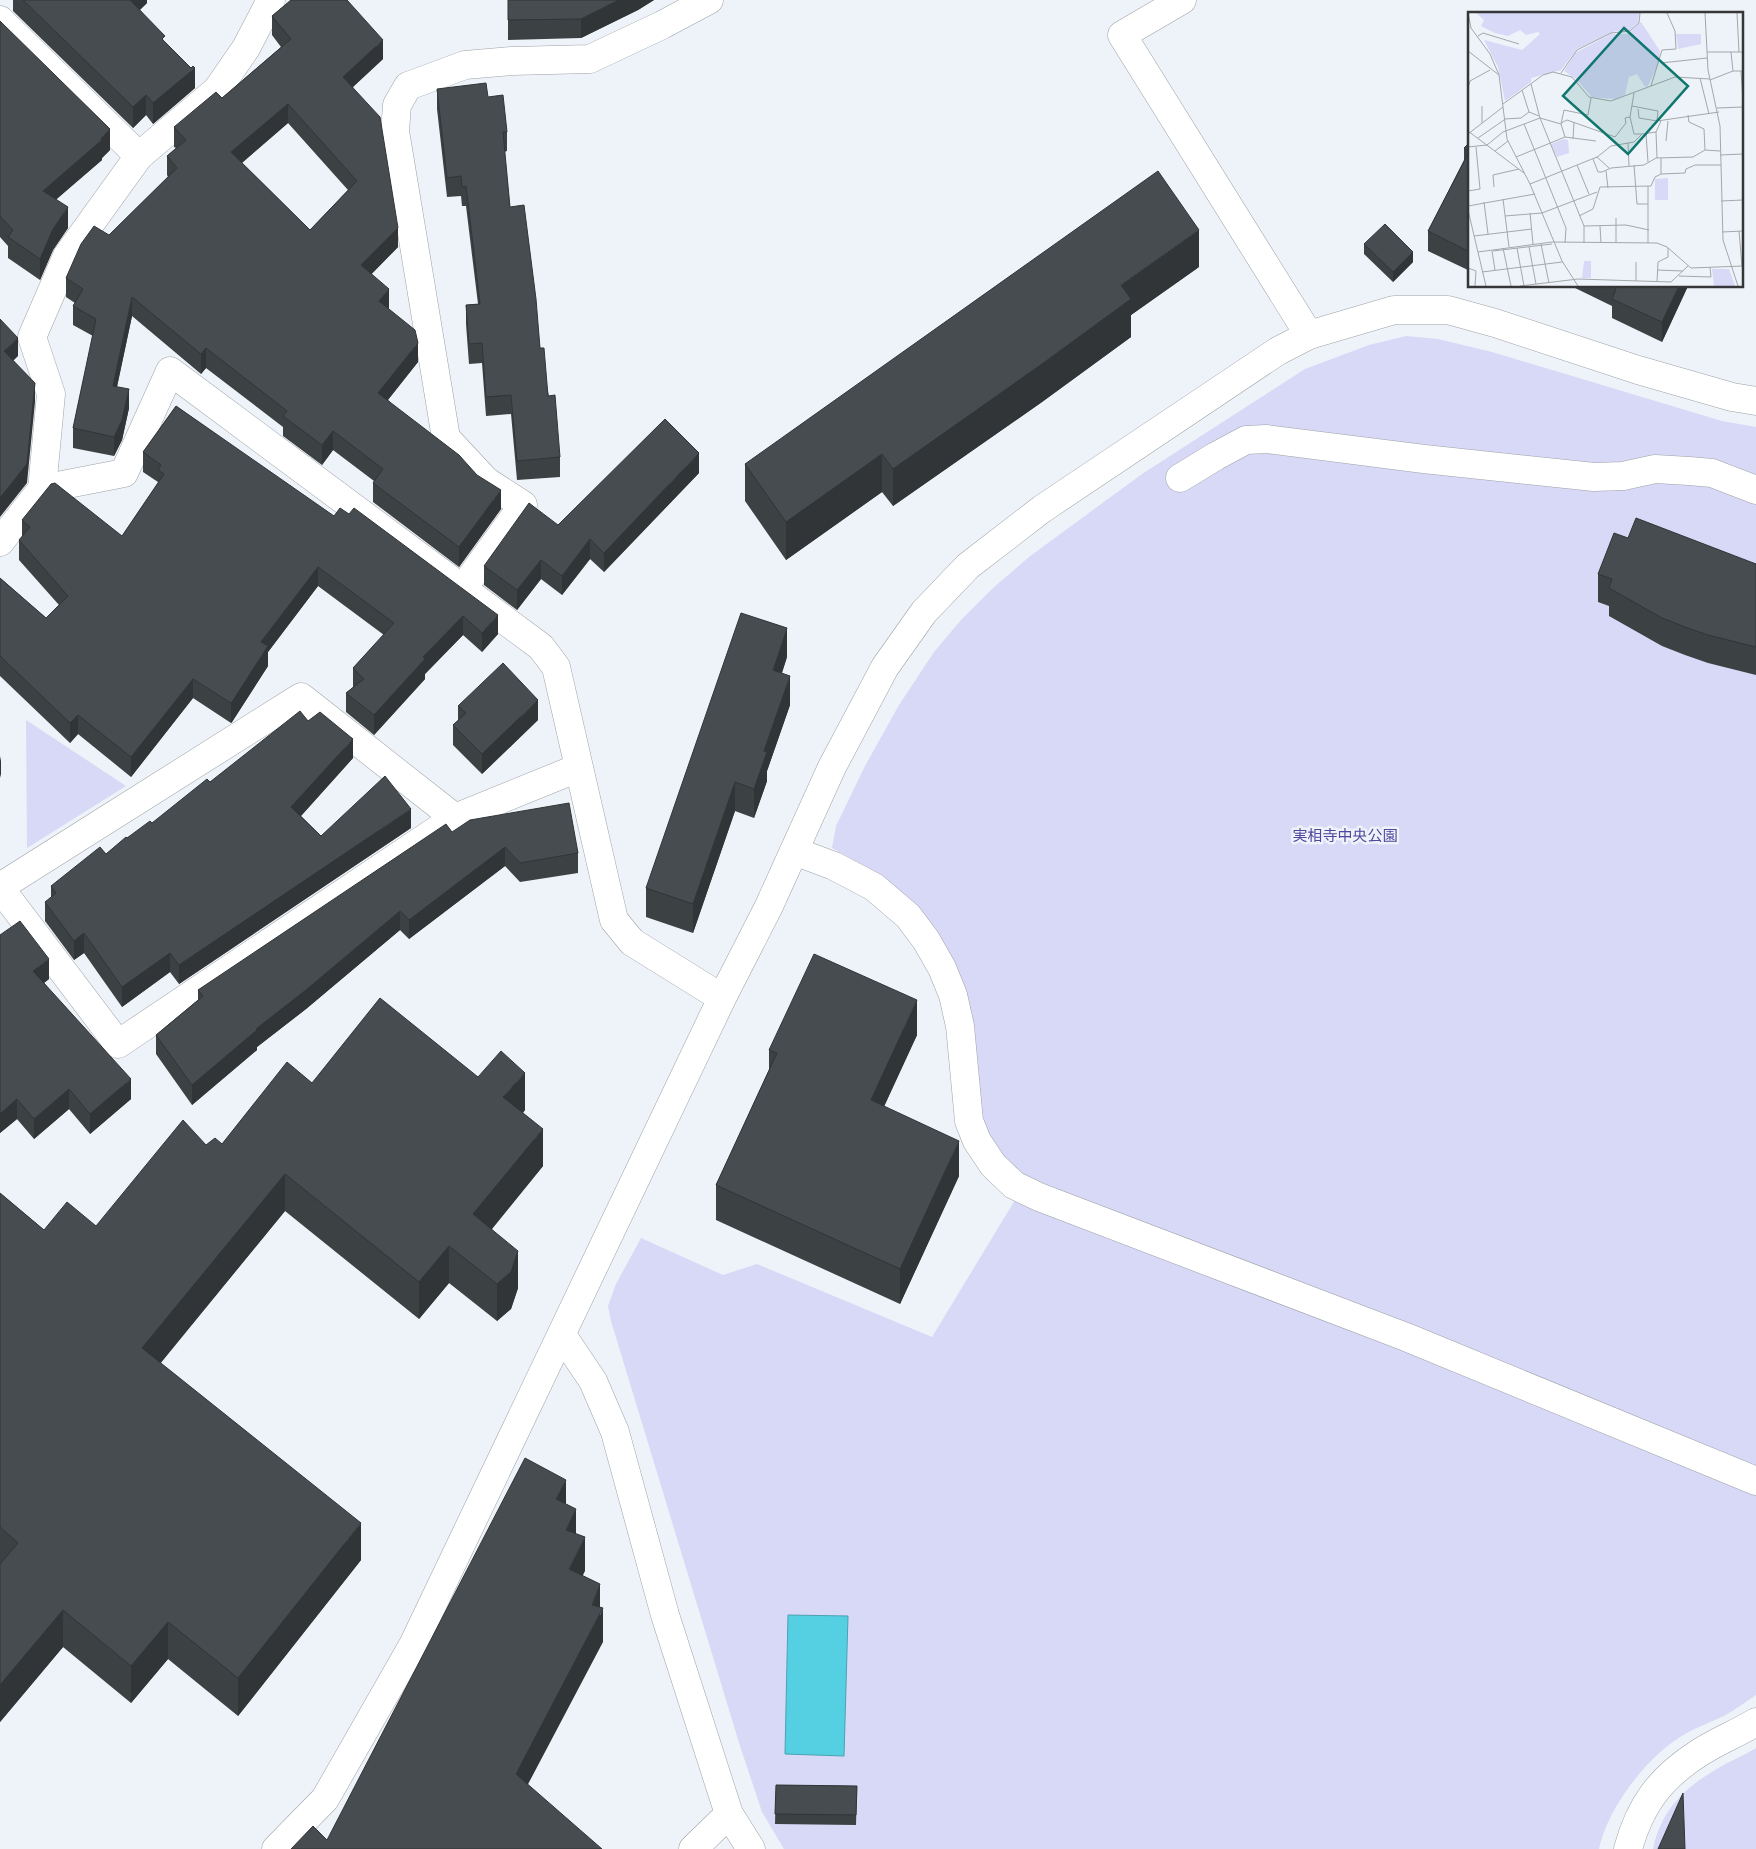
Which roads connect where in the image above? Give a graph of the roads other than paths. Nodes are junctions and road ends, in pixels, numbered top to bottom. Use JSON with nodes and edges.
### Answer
{"nodes":[{"id":1,"x":271,"y":0,"type":"edge"},
{"id":2,"x":708,"y":0,"type":"edge"},
{"id":3,"x":1182,"y":0,"type":"edge"},
{"id":4,"x":0,"y":20,"type":"edge"},
{"id":5,"x":139,"y":156,"type":"junction"},
{"id":6,"x":1310,"y":335,"type":"junction"},
{"id":7,"x":1756,"y":401,"type":"edge"},
{"id":8,"x":1180,"y":478,"type":"dead end"},
{"id":9,"x":42,"y":489,"type":"junction"},
{"id":10,"x":1756,"y":490,"type":"edge"},
{"id":11,"x":0,"y":542,"type":"edge"},
{"id":12,"x":463,"y":588,"type":"junction"},
{"id":13,"x":578,"y":768,"type":"junction"},
{"id":14,"x":455,"y":818,"type":"junction"},
{"id":15,"x":794,"y":851,"type":"junction"},
{"id":16,"x":0,"y":888,"type":"edge"},
{"id":17,"x":722,"y":998,"type":"junction"},
{"id":18,"x":562,"y":1335,"type":"junction"},
{"id":19,"x":1756,"y":1480,"type":"edge"},
{"id":20,"x":1756,"y":1722,"type":"edge"},
{"id":21,"x":729,"y":1814,"type":"junction"},
{"id":22,"x":276,"y":1849,"type":"edge"},
{"id":23,"x":693,"y":1849,"type":"edge"},
{"id":24,"x":751,"y":1849,"type":"edge"},
{"id":25,"x":1628,"y":1849,"type":"edge"}],
"edges":[{"from":1,"to":5,"type":"street"},
{"from":2,"to":12,"type":"street"},
{"from":3,"to":6,"type":"street"},
{"from":4,"to":5,"type":"street"},
{"from":5,"to":9,"type":"street"},
{"from":6,"to":7,"type":"street"},
{"from":6,"to":15,"type":"street"},
{"from":8,"to":10,"type":"street"},
{"from":9,"to":11,"type":"street"},
{"from":9,"to":12,"type":"street"},
{"from":12,"to":13,"type":"street"},
{"from":13,"to":14,"type":"street"},
{"from":13,"to":17,"type":"street"},
{"from":14,"to":16,"type":"street"},
{"from":14,"to":16,"type":"street"},
{"from":15,"to":17,"type":"street"},
{"from":15,"to":19,"type":"street"},
{"from":17,"to":18,"type":"street"},
{"from":18,"to":21,"type":"street"},
{"from":18,"to":22,"type":"street"},
{"from":20,"to":25,"type":"street"},
{"from":21,"to":23,"type":"street"},
{"from":21,"to":24,"type":"street"}]}
